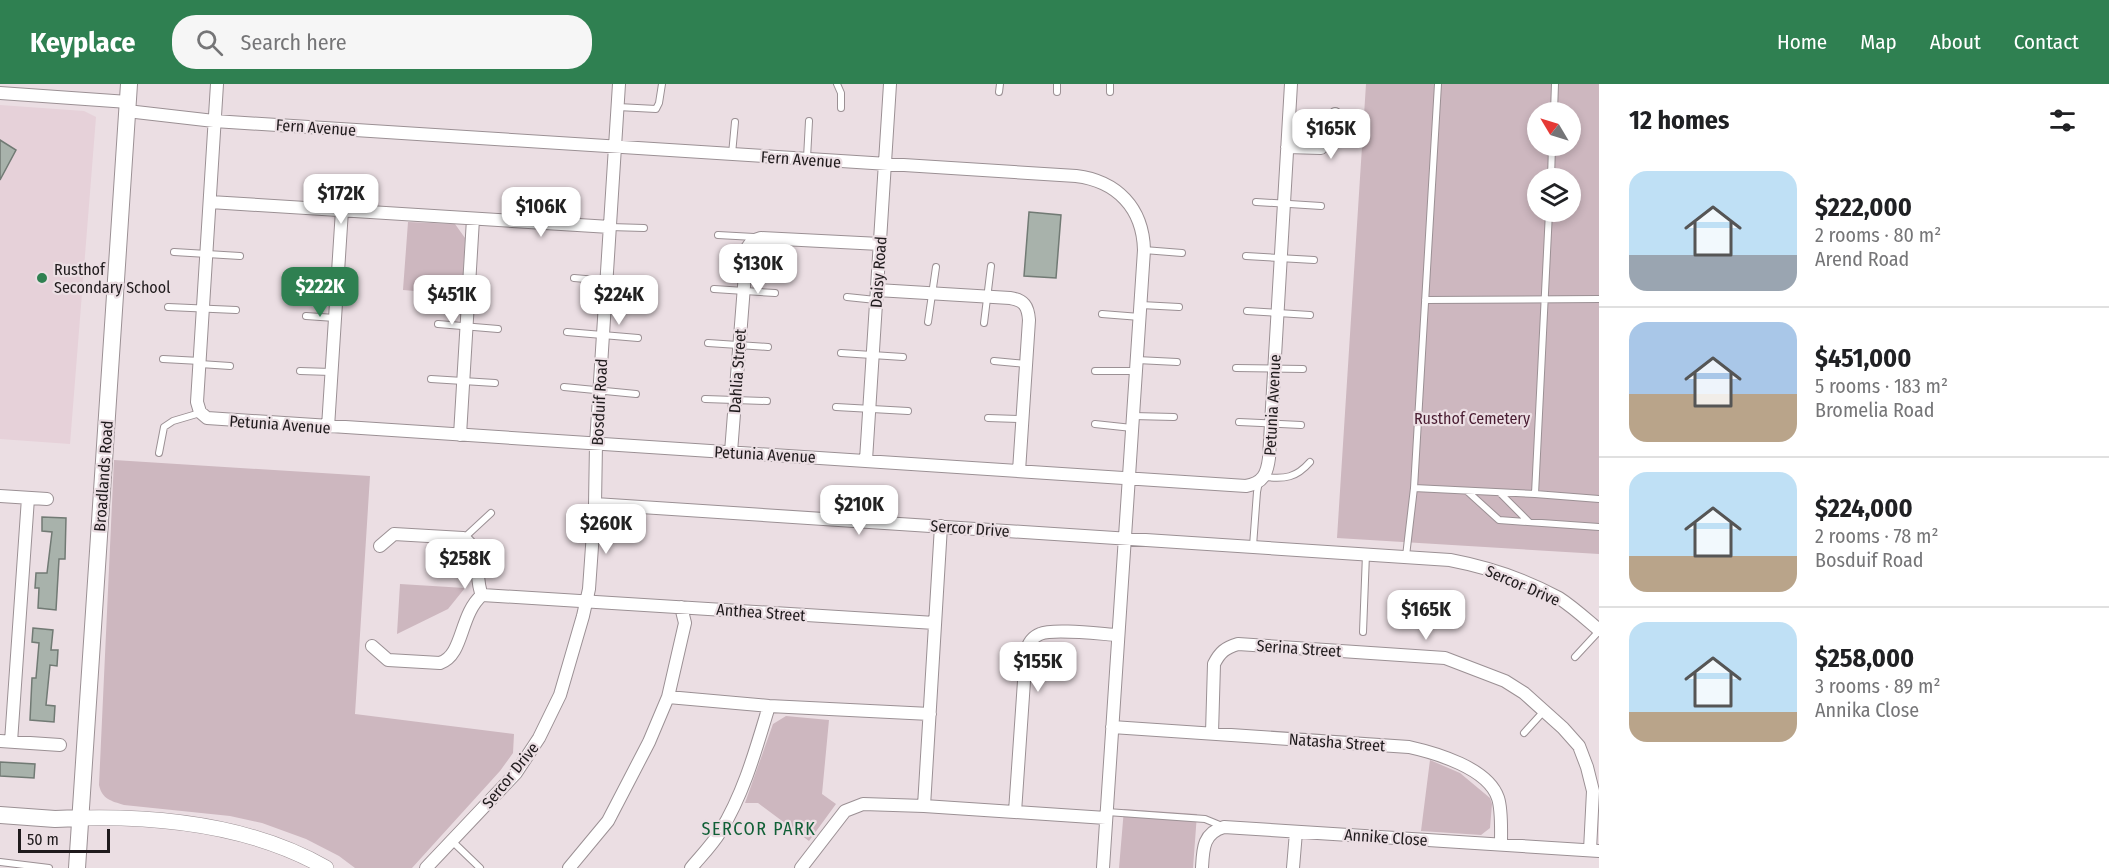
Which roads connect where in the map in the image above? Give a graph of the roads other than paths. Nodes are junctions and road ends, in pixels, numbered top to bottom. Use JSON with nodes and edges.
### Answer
{"nodes":[{"id":1,"x":129,"y":84,"type":"edge"},
{"id":2,"x":217,"y":84,"type":"edge"},
{"id":3,"x":620,"y":84,"type":"edge"},
{"id":4,"x":662,"y":84,"type":"edge"},
{"id":5,"x":837,"y":84,"type":"edge"},
{"id":6,"x":890,"y":84,"type":"edge"},
{"id":7,"x":1000,"y":84,"type":"edge"},
{"id":8,"x":1057,"y":84,"type":"edge"},
{"id":9,"x":1110,"y":84,"type":"edge"},
{"id":10,"x":1291,"y":84,"type":"edge"},
{"id":11,"x":1438,"y":84,"type":"edge"},
{"id":12,"x":1555,"y":84,"type":"edge"},
{"id":13,"x":999,"y":92,"type":"dead end"},
{"id":14,"x":1057,"y":92,"type":"dead end"},
{"id":15,"x":1110,"y":92,"type":"dead end"},
{"id":16,"x":0,"y":93,"type":"edge"},
{"id":17,"x":1554,"y":102,"type":"edge"},
{"id":18,"x":127,"y":106,"type":"junction"},
{"id":19,"x":618,"y":107,"type":"junction"},
{"id":20,"x":841,"y":108,"type":"dead end"},
{"id":21,"x":1335,"y":114,"type":"dead end"},
{"id":22,"x":214,"y":121,"type":"junction"},
{"id":23,"x":809,"y":121,"type":"dead end"},
{"id":24,"x":735,"y":122,"type":"dead end"},
{"id":25,"x":615,"y":147,"type":"junction"},
{"id":26,"x":1287,"y":147,"type":"junction"},
{"id":27,"x":732,"y":154,"type":"junction"},
{"id":28,"x":807,"y":159,"type":"junction"},
{"id":29,"x":885,"y":164,"type":"junction"},
{"id":30,"x":210,"y":202,"type":"junction"},
{"id":31,"x":1257,"y":202,"type":"dead end"},
{"id":32,"x":1284,"y":204,"type":"junction"},
{"id":33,"x":1321,"y":206,"type":"dead end"},
{"id":34,"x":342,"y":210,"type":"junction"},
{"id":35,"x":473,"y":219,"type":"junction"},
{"id":36,"x":1548,"y":222,"type":"edge"},
{"id":37,"x":610,"y":227,"type":"junction"},
{"id":38,"x":644,"y":228,"type":"dead end"},
{"id":39,"x":718,"y":235,"type":"dead end"},
{"id":40,"x":761,"y":238,"type":"junction"},
{"id":41,"x":880,"y":244,"type":"junction"},
{"id":42,"x":1144,"y":250,"type":"junction"},
{"id":43,"x":174,"y":252,"type":"dead end"},
{"id":44,"x":1182,"y":253,"type":"dead end"},
{"id":45,"x":206,"y":254,"type":"junction"},
{"id":46,"x":240,"y":256,"type":"dead end"},
{"id":47,"x":1246,"y":256,"type":"dead end"},
{"id":48,"x":1281,"y":258,"type":"junction"},
{"id":49,"x":1314,"y":260,"type":"dead end"},
{"id":50,"x":991,"y":266,"type":"dead end"},
{"id":51,"x":936,"y":267,"type":"dead end"},
{"id":52,"x":574,"y":278,"type":"dead end"},
{"id":53,"x":607,"y":281,"type":"junction"},
{"id":54,"x":643,"y":284,"type":"dead end"},
{"id":55,"x":714,"y":289,"type":"dead end"},
{"id":56,"x":743,"y":292,"type":"junction"},
{"id":57,"x":775,"y":293,"type":"dead end"},
{"id":58,"x":933,"y":294,"type":"junction"},
{"id":59,"x":876,"y":295,"type":"junction"},
{"id":60,"x":847,"y":297,"type":"dead end"},
{"id":61,"x":988,"y":297,"type":"junction"},
{"id":62,"x":1544,"y":298,"type":"junction"},
{"id":63,"x":1599,"y":299,"type":"edge"},
{"id":64,"x":1425,"y":300,"type":"junction"},
{"id":65,"x":168,"y":307,"type":"dead end"},
{"id":66,"x":1179,"y":307,"type":"dead end"},
{"id":67,"x":203,"y":309,"type":"junction"},
{"id":68,"x":236,"y":310,"type":"dead end"},
{"id":69,"x":1140,"y":311,"type":"junction"},
{"id":70,"x":1247,"y":311,"type":"dead end"},
{"id":71,"x":1278,"y":313,"type":"junction"},
{"id":72,"x":1102,"y":314,"type":"dead end"},
{"id":73,"x":1310,"y":315,"type":"dead end"},
{"id":74,"x":306,"y":316,"type":"dead end"},
{"id":75,"x":335,"y":318,"type":"junction"},
{"id":76,"x":928,"y":322,"type":"dead end"},
{"id":77,"x":984,"y":323,"type":"dead end"},
{"id":78,"x":438,"y":324,"type":"dead end"},
{"id":79,"x":467,"y":326,"type":"junction"},
{"id":80,"x":498,"y":329,"type":"dead end"},
{"id":81,"x":567,"y":332,"type":"dead end"},
{"id":82,"x":603,"y":336,"type":"junction"},
{"id":83,"x":638,"y":339,"type":"dead end"},
{"id":84,"x":708,"y":343,"type":"dead end"},
{"id":85,"x":739,"y":346,"type":"junction"},
{"id":86,"x":768,"y":347,"type":"dead end"},
{"id":87,"x":842,"y":353,"type":"dead end"},
{"id":88,"x":873,"y":355,"type":"junction"},
{"id":89,"x":903,"y":357,"type":"dead end"},
{"id":90,"x":163,"y":358,"type":"dead end"},
{"id":91,"x":994,"y":361,"type":"dead end"},
{"id":92,"x":199,"y":362,"type":"junction"},
{"id":93,"x":1177,"y":362,"type":"dead end"},
{"id":94,"x":1026,"y":364,"type":"junction"},
{"id":95,"x":230,"y":366,"type":"dead end"},
{"id":96,"x":1137,"y":366,"type":"junction"},
{"id":97,"x":1236,"y":368,"type":"dead end"},
{"id":98,"x":1274,"y":368,"type":"junction"},
{"id":99,"x":1303,"y":369,"type":"dead end"},
{"id":100,"x":300,"y":370,"type":"dead end"},
{"id":101,"x":1095,"y":370,"type":"dead end"},
{"id":102,"x":332,"y":372,"type":"junction"},
{"id":103,"x":431,"y":379,"type":"dead end"},
{"id":104,"x":464,"y":381,"type":"junction"},
{"id":105,"x":495,"y":383,"type":"dead end"},
{"id":106,"x":564,"y":387,"type":"dead end"},
{"id":107,"x":600,"y":391,"type":"junction"},
{"id":108,"x":636,"y":394,"type":"dead end"},
{"id":109,"x":705,"y":399,"type":"dead end"},
{"id":110,"x":735,"y":400,"type":"junction"},
{"id":111,"x":767,"y":401,"type":"dead end"},
{"id":112,"x":836,"y":407,"type":"dead end"},
{"id":113,"x":869,"y":410,"type":"junction"},
{"id":114,"x":908,"y":411,"type":"dead end"},
{"id":115,"x":201,"y":413,"type":"junction"},
{"id":116,"x":1174,"y":417,"type":"dead end"},
{"id":117,"x":988,"y":418,"type":"dead end"},
{"id":118,"x":1023,"y":419,"type":"junction"},
{"id":119,"x":1133,"y":422,"type":"junction"},
{"id":120,"x":1239,"y":422,"type":"dead end"},
{"id":121,"x":1095,"y":424,"type":"dead end"},
{"id":122,"x":1271,"y":424,"type":"junction"},
{"id":123,"x":1301,"y":425,"type":"dead end"},
{"id":124,"x":328,"y":427,"type":"junction"},
{"id":125,"x":460,"y":435,"type":"junction"},
{"id":126,"x":596,"y":444,"type":"junction"},
{"id":127,"x":731,"y":452,"type":"junction"},
{"id":128,"x":159,"y":453,"type":"dead end"},
{"id":129,"x":866,"y":460,"type":"junction"},
{"id":130,"x":1310,"y":462,"type":"dead end"},
{"id":131,"x":1019,"y":471,"type":"junction"},
{"id":132,"x":1129,"y":480,"type":"junction"},
{"id":133,"x":1262,"y":480,"type":"junction"},
{"id":134,"x":1414,"y":488,"type":"junction"},
{"id":135,"x":1467,"y":491,"type":"junction"},
{"id":136,"x":1500,"y":493,"type":"junction"},
{"id":137,"x":1535,"y":494,"type":"junction"},
{"id":138,"x":0,"y":496,"type":"edge"},
{"id":139,"x":28,"y":498,"type":"junction"},
{"id":140,"x":47,"y":499,"type":"dead end"},
{"id":141,"x":1599,"y":499,"type":"edge"},
{"id":142,"x":595,"y":504,"type":"junction"},
{"id":143,"x":491,"y":513,"type":"dead end"},
{"id":144,"x":1529,"y":522,"type":"junction"},
{"id":145,"x":941,"y":526,"type":"junction"},
{"id":146,"x":1599,"y":527,"type":"edge"},
{"id":147,"x":463,"y":538,"type":"junction"},
{"id":148,"x":1125,"y":538,"type":"junction"},
{"id":149,"x":380,"y":546,"type":"dead end"},
{"id":150,"x":1253,"y":546,"type":"junction"},
{"id":151,"x":1366,"y":554,"type":"junction"},
{"id":152,"x":1407,"y":556,"type":"junction"},
{"id":153,"x":482,"y":595,"type":"junction"},
{"id":154,"x":586,"y":602,"type":"junction"},
{"id":155,"x":681,"y":608,"type":"junction"},
{"id":156,"x":935,"y":623,"type":"junction"},
{"id":157,"x":1599,"y":630,"type":"edge"},
{"id":158,"x":1363,"y":632,"type":"dead end"},
{"id":159,"x":1118,"y":635,"type":"junction"},
{"id":160,"x":372,"y":646,"type":"dead end"},
{"id":161,"x":1575,"y":657,"type":"dead end"},
{"id":162,"x":668,"y":697,"type":"junction"},
{"id":163,"x":769,"y":706,"type":"junction"},
{"id":164,"x":1544,"y":711,"type":"junction"},
{"id":165,"x":930,"y":714,"type":"junction"},
{"id":166,"x":1112,"y":727,"type":"junction"},
{"id":167,"x":1212,"y":733,"type":"junction"},
{"id":168,"x":1524,"y":733,"type":"dead end"},
{"id":169,"x":5,"y":742,"type":"edge"},
{"id":170,"x":60,"y":745,"type":"dead end"},
{"id":171,"x":924,"y":806,"type":"junction"},
{"id":172,"x":1015,"y":812,"type":"junction"},
{"id":173,"x":0,"y":815,"type":"edge"},
{"id":174,"x":1107,"y":815,"type":"junction"},
{"id":175,"x":80,"y":818,"type":"junction"},
{"id":176,"x":1224,"y":827,"type":"junction"},
{"id":177,"x":1296,"y":832,"type":"junction"},
{"id":178,"x":452,"y":841,"type":"junction"},
{"id":179,"x":1502,"y":844,"type":"junction"},
{"id":180,"x":1594,"y":850,"type":"edge"},
{"id":181,"x":0,"y":862,"type":"edge"},
{"id":182,"x":49,"y":868,"type":"edge"},
{"id":183,"x":77,"y":868,"type":"edge"},
{"id":184,"x":326,"y":868,"type":"edge"},
{"id":185,"x":426,"y":868,"type":"edge"},
{"id":186,"x":480,"y":868,"type":"edge"},
{"id":187,"x":568,"y":868,"type":"edge"},
{"id":188,"x":691,"y":868,"type":"edge"},
{"id":189,"x":801,"y":868,"type":"edge"},
{"id":190,"x":1103,"y":868,"type":"edge"},
{"id":191,"x":1202,"y":868,"type":"edge"},
{"id":192,"x":1293,"y":868,"type":"edge"}],
"edges":[{"from":1,"to":18,"type":"main road","name":"Broadlands Road"},
{"from":2,"to":22,"type":"street"},
{"from":3,"to":19,"type":"street","name":"Bosduif Road"},
{"from":4,"to":19,"type":"lane"},
{"from":5,"to":20,"type":"lane"},
{"from":6,"to":29,"type":"street","name":"Daisy Road"},
{"from":7,"to":13,"type":"lane"},
{"from":8,"to":14,"type":"lane"},
{"from":9,"to":15,"type":"lane"},
{"from":10,"to":26,"type":"street","name":"Petunia Avenue"},
{"from":11,"to":64,"type":"lane"},
{"from":12,"to":17,"type":"lane"},
{"from":16,"to":18,"type":"street","name":"Fern Avenue"},
{"from":18,"to":22,"type":"street","name":"Fern Avenue"},
{"from":18,"to":175,"type":"main road","name":"Broadlands Road"},
{"from":19,"to":25,"type":"street","name":"Bosduif Road"},
{"from":21,"to":26,"type":"street"},
{"from":22,"to":25,"type":"street","name":"Fern Avenue"},
{"from":22,"to":30,"type":"street"},
{"from":23,"to":28,"type":"lane"},
{"from":24,"to":27,"type":"lane"},
{"from":25,"to":27,"type":"street","name":"Fern Avenue"},
{"from":25,"to":37,"type":"street","name":"Bosduif Road"},
{"from":26,"to":32,"type":"street","name":"Petunia Avenue"},
{"from":27,"to":28,"type":"street","name":"Fern Avenue"},
{"from":28,"to":29,"type":"street","name":"Fern Avenue"},
{"from":29,"to":41,"type":"street","name":"Daisy Road"},
{"from":29,"to":42,"type":"street","name":"Fern Avenue"},
{"from":30,"to":34,"type":"street"},
{"from":30,"to":45,"type":"street"},
{"from":31,"to":32,"type":"lane"},
{"from":32,"to":33,"type":"lane"},
{"from":32,"to":48,"type":"street","name":"Petunia Avenue"},
{"from":34,"to":35,"type":"street"},
{"from":34,"to":75,"type":"street"},
{"from":35,"to":37,"type":"street"},
{"from":35,"to":79,"type":"street"},
{"from":36,"to":62,"type":"lane"},
{"from":37,"to":38,"type":"lane"},
{"from":37,"to":53,"type":"street","name":"Bosduif Road"},
{"from":39,"to":40,"type":"lane"},
{"from":40,"to":41,"type":"street"},
{"from":40,"to":56,"type":"street","name":"Dahlia Street"},
{"from":41,"to":59,"type":"street","name":"Daisy Road"},
{"from":42,"to":44,"type":"lane"},
{"from":42,"to":69,"type":"street","name":"Fern Avenue"},
{"from":43,"to":45,"type":"lane"},
{"from":45,"to":46,"type":"lane"},
{"from":45,"to":67,"type":"street"},
{"from":47,"to":48,"type":"lane"},
{"from":48,"to":49,"type":"lane"},
{"from":48,"to":71,"type":"street","name":"Petunia Avenue"},
{"from":50,"to":61,"type":"lane"},
{"from":51,"to":58,"type":"lane"},
{"from":52,"to":53,"type":"lane"},
{"from":53,"to":54,"type":"lane"},
{"from":53,"to":82,"type":"street","name":"Bosduif Road"},
{"from":55,"to":56,"type":"lane"},
{"from":56,"to":57,"type":"lane"},
{"from":56,"to":85,"type":"street","name":"Dahlia Street"},
{"from":58,"to":59,"type":"street"},
{"from":58,"to":61,"type":"street"},
{"from":58,"to":76,"type":"lane"},
{"from":59,"to":60,"type":"lane"},
{"from":59,"to":88,"type":"street","name":"Daisy Road"},
{"from":61,"to":77,"type":"lane"},
{"from":61,"to":94,"type":"street"},
{"from":62,"to":63,"type":"lane"},
{"from":62,"to":64,"type":"lane"},
{"from":62,"to":137,"type":"lane"},
{"from":64,"to":134,"type":"lane"},
{"from":65,"to":67,"type":"lane"},
{"from":66,"to":69,"type":"lane"},
{"from":67,"to":68,"type":"lane"},
{"from":67,"to":92,"type":"street"},
{"from":69,"to":72,"type":"lane"},
{"from":69,"to":96,"type":"street","name":"Fern Avenue"},
{"from":70,"to":71,"type":"lane"},
{"from":71,"to":73,"type":"lane"},
{"from":71,"to":98,"type":"street","name":"Petunia Avenue"},
{"from":74,"to":75,"type":"lane"},
{"from":75,"to":102,"type":"street"},
{"from":78,"to":79,"type":"lane"},
{"from":79,"to":80,"type":"lane"},
{"from":79,"to":104,"type":"street"},
{"from":81,"to":82,"type":"lane"},
{"from":82,"to":83,"type":"lane"},
{"from":82,"to":107,"type":"street","name":"Bosduif Road"},
{"from":84,"to":85,"type":"lane"},
{"from":85,"to":86,"type":"lane"},
{"from":85,"to":110,"type":"street","name":"Dahlia Street"},
{"from":87,"to":88,"type":"lane"},
{"from":88,"to":89,"type":"lane"},
{"from":88,"to":113,"type":"street","name":"Daisy Road"},
{"from":90,"to":92,"type":"lane"},
{"from":91,"to":94,"type":"lane"},
{"from":92,"to":95,"type":"lane"},
{"from":92,"to":115,"type":"street"},
{"from":93,"to":96,"type":"lane"},
{"from":94,"to":118,"type":"street"},
{"from":96,"to":101,"type":"lane"},
{"from":96,"to":119,"type":"street","name":"Fern Avenue"},
{"from":97,"to":98,"type":"lane"},
{"from":98,"to":99,"type":"lane"},
{"from":98,"to":122,"type":"street","name":"Petunia Avenue"},
{"from":100,"to":102,"type":"lane"},
{"from":102,"to":124,"type":"street"},
{"from":103,"to":104,"type":"lane"},
{"from":104,"to":105,"type":"lane"},
{"from":104,"to":125,"type":"street"},
{"from":106,"to":107,"type":"lane"},
{"from":107,"to":108,"type":"lane"},
{"from":107,"to":126,"type":"street","name":"Bosduif Road"},
{"from":109,"to":110,"type":"lane"},
{"from":110,"to":111,"type":"lane"},
{"from":110,"to":127,"type":"street","name":"Dahlia Street"},
{"from":112,"to":113,"type":"lane"},
{"from":113,"to":114,"type":"lane"},
{"from":113,"to":129,"type":"street","name":"Daisy Road"},
{"from":115,"to":124,"type":"street","name":"Petunia Avenue"},
{"from":115,"to":128,"type":"lane"},
{"from":116,"to":119,"type":"lane"},
{"from":117,"to":118,"type":"lane"},
{"from":118,"to":131,"type":"street"},
{"from":119,"to":121,"type":"lane"},
{"from":119,"to":132,"type":"street","name":"Fern Avenue"},
{"from":120,"to":122,"type":"lane"},
{"from":122,"to":123,"type":"lane"},
{"from":122,"to":133,"type":"street","name":"Petunia Avenue"},
{"from":124,"to":125,"type":"street","name":"Petunia Avenue"},
{"from":125,"to":126,"type":"street","name":"Petunia Avenue"},
{"from":126,"to":127,"type":"street","name":"Petunia Avenue"},
{"from":126,"to":142,"type":"street","name":"Bosduif Road"},
{"from":127,"to":129,"type":"street","name":"Petunia Avenue"},
{"from":129,"to":131,"type":"street","name":"Petunia Avenue"},
{"from":130,"to":133,"type":"lane"},
{"from":131,"to":132,"type":"street","name":"Petunia Avenue"},
{"from":132,"to":133,"type":"street","name":"Petunia Avenue"},
{"from":132,"to":148,"type":"street","name":"Fern Avenue"},
{"from":133,"to":150,"type":"lane"},
{"from":134,"to":135,"type":"lane"},
{"from":134,"to":152,"type":"lane"},
{"from":135,"to":136,"type":"lane"},
{"from":135,"to":144,"type":"lane"},
{"from":136,"to":137,"type":"lane"},
{"from":136,"to":144,"type":"lane"},
{"from":137,"to":141,"type":"lane"},
{"from":138,"to":139,"type":"street"},
{"from":139,"to":140,"type":"street"},
{"from":139,"to":169,"type":"street"},
{"from":142,"to":145,"type":"street","name":"Sercor Drive"},
{"from":142,"to":154,"type":"street","name":"Sercor Drive"},
{"from":143,"to":147,"type":"lane"},
{"from":144,"to":146,"type":"lane"},
{"from":145,"to":148,"type":"street","name":"Sercor Drive"},
{"from":145,"to":156,"type":"street"},
{"from":147,"to":149,"type":"street"},
{"from":147,"to":153,"type":"street"},
{"from":148,"to":150,"type":"street","name":"Sercor Drive"},
{"from":148,"to":159,"type":"street","name":"Fern Avenue"},
{"from":150,"to":151,"type":"street","name":"Sercor Drive"},
{"from":151,"to":152,"type":"street","name":"Sercor Drive"},
{"from":151,"to":158,"type":"lane"},
{"from":152,"to":157,"type":"street","name":"Sercor Drive"},
{"from":153,"to":154,"type":"street","name":"Anthea Street"},
{"from":153,"to":160,"type":"street"},
{"from":154,"to":155,"type":"street","name":"Anthea Street"},
{"from":154,"to":178,"type":"street","name":"Sercor Drive"},
{"from":155,"to":156,"type":"street","name":"Anthea Street"},
{"from":155,"to":162,"type":"street"},
{"from":156,"to":165,"type":"street"},
{"from":157,"to":161,"type":"lane"},
{"from":159,"to":166,"type":"street","name":"Fern Avenue"},
{"from":159,"to":172,"type":"street"},
{"from":162,"to":163,"type":"street"},
{"from":162,"to":187,"type":"street"},
{"from":163,"to":165,"type":"street"},
{"from":163,"to":188,"type":"street"},
{"from":164,"to":167,"type":"street","name":"Serina Street"},
{"from":164,"to":168,"type":"lane"},
{"from":164,"to":180,"type":"street","name":"Serina Street"},
{"from":165,"to":171,"type":"street"},
{"from":166,"to":167,"type":"street","name":"Natasha Street"},
{"from":166,"to":174,"type":"street","name":"Fern Avenue"},
{"from":167,"to":179,"type":"street","name":"Natasha Street"},
{"from":169,"to":170,"type":"street"},
{"from":171,"to":172,"type":"street"},
{"from":171,"to":189,"type":"street"},
{"from":172,"to":174,"type":"street"},
{"from":173,"to":175,"type":"main road"},
{"from":174,"to":176,"type":"lane"},
{"from":174,"to":190,"type":"street","name":"Fern Avenue"},
{"from":175,"to":183,"type":"main road","name":"Broadlands Road"},
{"from":175,"to":184,"type":"street"},
{"from":176,"to":177,"type":"street","name":"Annike Close"},
{"from":176,"to":191,"type":"street"},
{"from":177,"to":179,"type":"street","name":"Annike Close"},
{"from":177,"to":192,"type":"street"},
{"from":178,"to":185,"type":"street","name":"Sercor Drive"},
{"from":178,"to":186,"type":"lane"},
{"from":179,"to":180,"type":"street","name":"Annike Close"},
{"from":181,"to":182,"type":"lane"}]}
